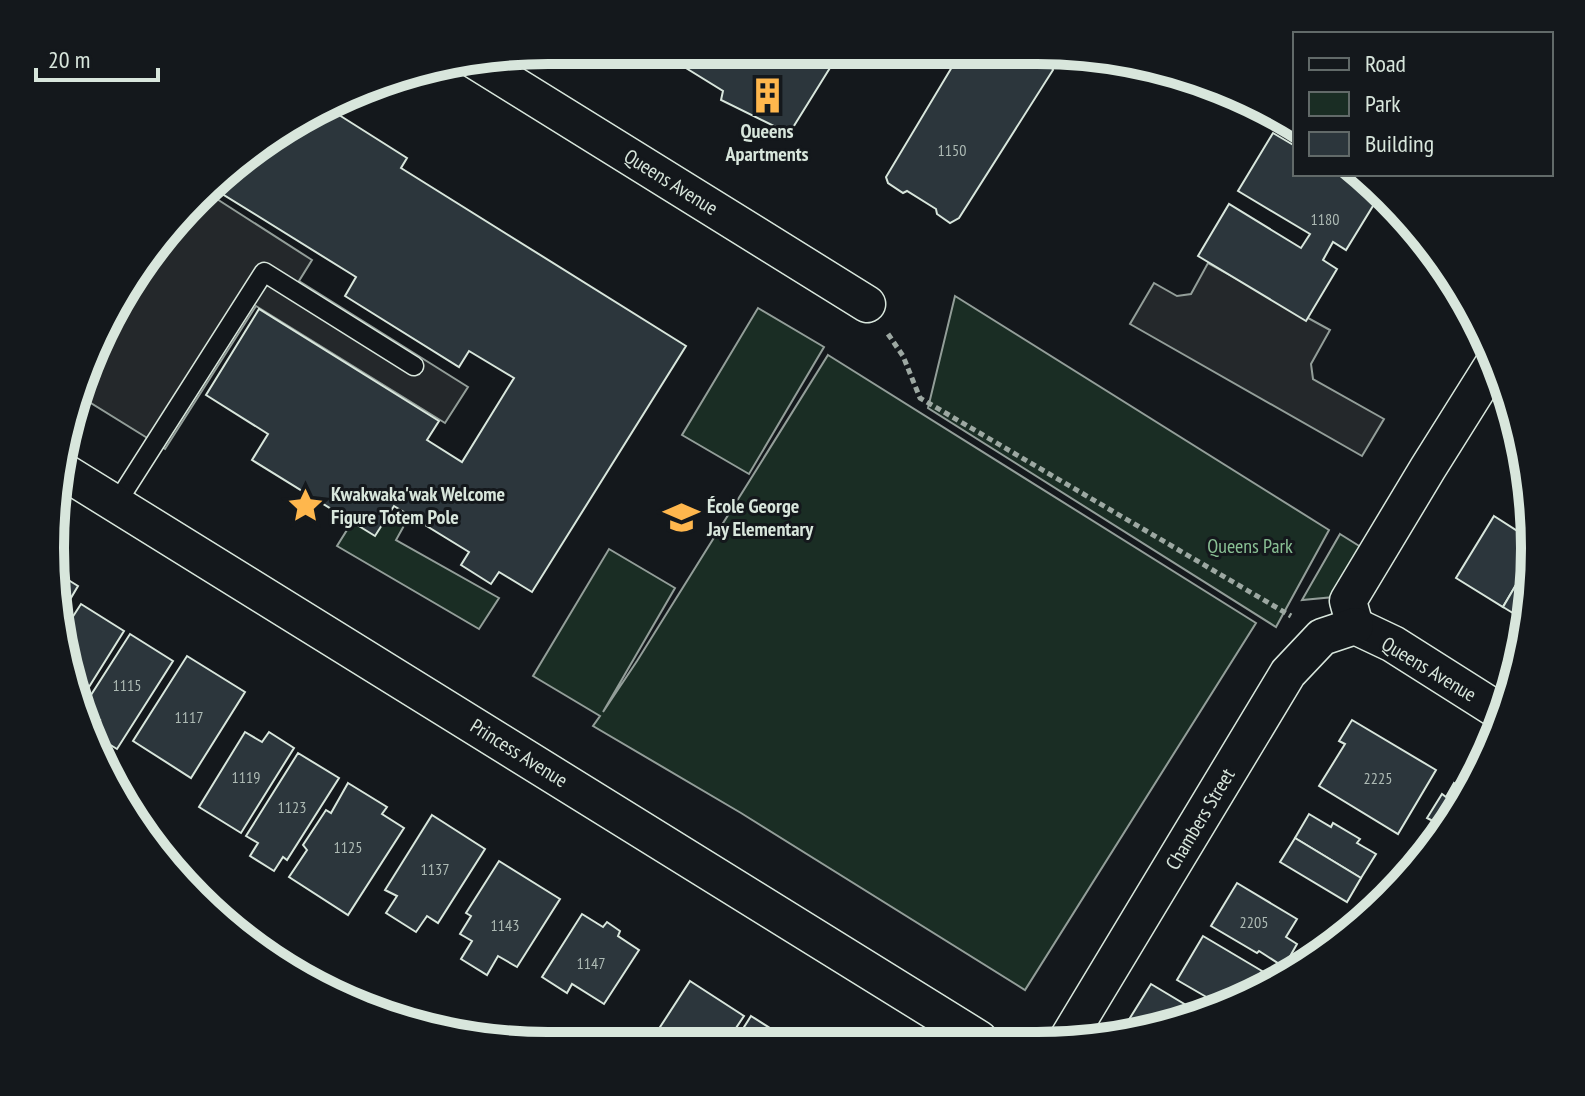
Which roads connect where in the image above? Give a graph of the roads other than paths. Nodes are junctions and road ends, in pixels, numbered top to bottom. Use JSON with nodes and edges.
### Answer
{"nodes":[{"id":1,"x":487,"y":68,"type":"edge"},
{"id":2,"x":867,"y":304,"type":"road end"},
{"id":3,"x":414,"y":366,"type":"dead end"},
{"id":4,"x":1488,"y":373,"type":"edge"},
{"id":5,"x":70,"y":475,"type":"edge"},
{"id":6,"x":116,"y":504,"type":"junction"},
{"id":7,"x":1339,"y":632,"type":"junction"},
{"id":8,"x":1494,"y":708,"type":"edge"},
{"id":9,"x":1072,"y":1031,"type":"edge"},
{"id":10,"x":968,"y":1032,"type":"edge"}],
"edges":[{"from":1,"to":2,"type":"street","name":"Queens Avenue"},
{"from":3,"to":6,"type":"lane"},
{"from":4,"to":7,"type":"street"},
{"from":5,"to":6,"type":"street","name":"Princess Avenue"},
{"from":6,"to":10,"type":"street","name":"Princess Avenue"},
{"from":7,"to":8,"type":"street","name":"Queens Avenue"},
{"from":7,"to":9,"type":"street","name":"Chambers Street"}]}
